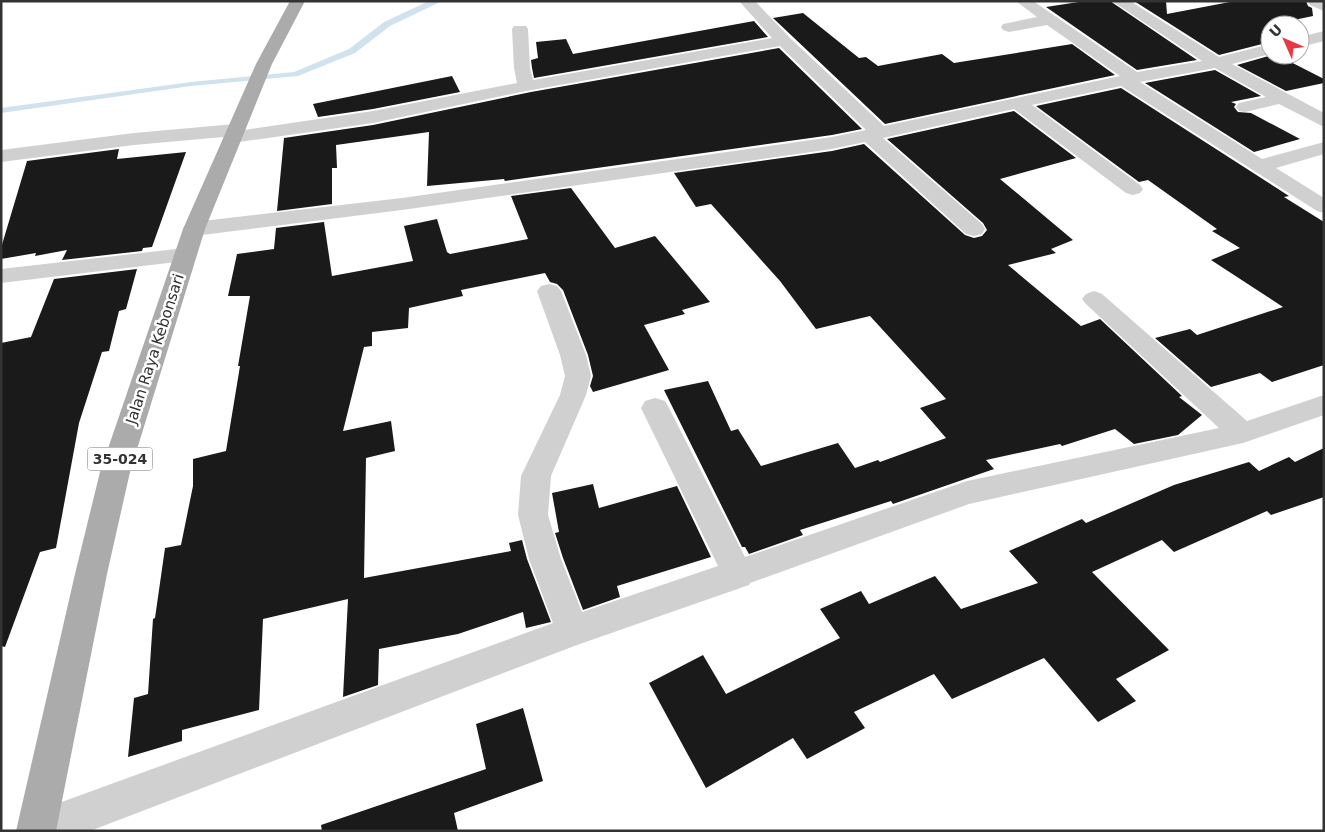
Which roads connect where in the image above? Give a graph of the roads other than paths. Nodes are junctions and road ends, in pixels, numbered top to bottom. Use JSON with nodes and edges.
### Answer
{"nodes":[{"id":1,"x":299,"y":1,"type":"edge"},
{"id":2,"x":746,"y":1,"type":"edge"},
{"id":3,"x":1023,"y":1,"type":"edge"},
{"id":4,"x":1119,"y":1,"type":"edge"},
{"id":5,"x":1049,"y":20,"type":"junction"},
{"id":6,"x":1009,"y":27,"type":"dead end"},
{"id":7,"x":520,"y":29,"type":"dead end"},
{"id":8,"x":1324,"y":36,"type":"edge"},
{"id":9,"x":1310,"y":40,"type":"edge"},
{"id":10,"x":784,"y":41,"type":"junction"},
{"id":11,"x":1260,"y":51,"type":"edge"},
{"id":12,"x":1216,"y":62,"type":"junction"},
{"id":13,"x":1129,"y":79,"type":"junction"},
{"id":14,"x":526,"y":86,"type":"junction"},
{"id":15,"x":1282,"y":98,"type":"junction"},
{"id":16,"x":1018,"y":103,"type":"junction"},
{"id":17,"x":1245,"y":107,"type":"dead end"},
{"id":18,"x":1324,"y":121,"type":"edge"},
{"id":19,"x":233,"y":133,"type":"junction"},
{"id":20,"x":874,"y":134,"type":"junction"},
{"id":21,"x":1324,"y":148,"type":"edge"},
{"id":22,"x":1,"y":156,"type":"edge"},
{"id":23,"x":1259,"y":166,"type":"junction"},
{"id":24,"x":1133,"y":189,"type":"dead end"},
{"id":25,"x":1324,"y":207,"type":"edge"},
{"id":26,"x":974,"y":229,"type":"dead end"},
{"id":27,"x":190,"y":242,"type":"junction"},
{"id":28,"x":1,"y":276,"type":"edge"},
{"id":29,"x":549,"y":291,"type":"dead end"},
{"id":30,"x":1094,"y":299,"type":"dead end"},
{"id":31,"x":1324,"y":405,"type":"edge"},
{"id":32,"x":655,"y":408,"type":"dead end"},
{"id":33,"x":1243,"y":433,"type":"junction"},
{"id":34,"x":738,"y":574,"type":"junction"},
{"id":35,"x":573,"y":631,"type":"junction"},
{"id":36,"x":37,"y":831,"type":"edge"}],
"edges":[{"from":1,"to":19,"type":"main road","name":"Jalan Raya Kebonsari","number":"35-024"},
{"from":2,"to":10,"type":"street"},
{"from":3,"to":5,"type":"street"},
{"from":4,"to":12,"type":"street"},
{"from":5,"to":6,"type":"street"},
{"from":5,"to":13,"type":"street"},
{"from":7,"to":14,"type":"street"},
{"from":8,"to":9,"type":"street"},
{"from":10,"to":14,"type":"street"},
{"from":10,"to":20,"type":"street"},
{"from":11,"to":12,"type":"street"},
{"from":12,"to":13,"type":"street"},
{"from":12,"to":15,"type":"street"},
{"from":13,"to":16,"type":"street"},
{"from":13,"to":23,"type":"street"},
{"from":14,"to":19,"type":"street"},
{"from":15,"to":17,"type":"street"},
{"from":15,"to":18,"type":"street"},
{"from":16,"to":20,"type":"street"},
{"from":16,"to":24,"type":"street"},
{"from":19,"to":22,"type":"street"},
{"from":19,"to":27,"type":"main road","name":"Jalan Raya Kebonsari","number":"35-024"},
{"from":20,"to":26,"type":"street"},
{"from":20,"to":27,"type":"street"},
{"from":21,"to":23,"type":"street"},
{"from":23,"to":25,"type":"street"},
{"from":27,"to":28,"type":"street"},
{"from":27,"to":36,"type":"main road","name":"Jalan Raya Kebonsari","number":"35-024"},
{"from":29,"to":35,"type":"street"},
{"from":30,"to":33,"type":"street"},
{"from":31,"to":33,"type":"street"},
{"from":32,"to":34,"type":"street"},
{"from":33,"to":34,"type":"street"},
{"from":34,"to":35,"type":"street"},
{"from":35,"to":36,"type":"street"}]}
